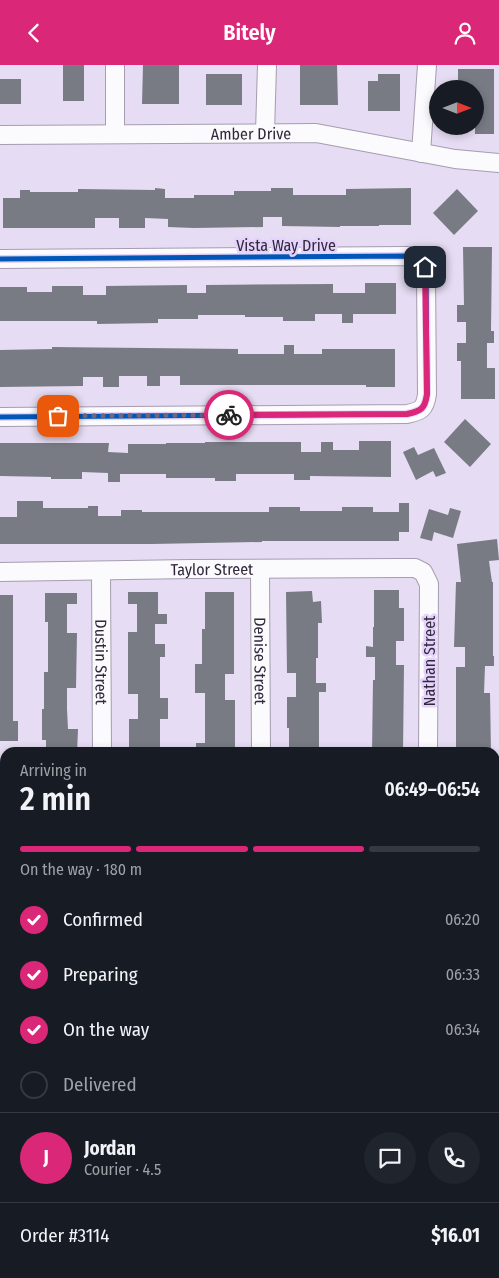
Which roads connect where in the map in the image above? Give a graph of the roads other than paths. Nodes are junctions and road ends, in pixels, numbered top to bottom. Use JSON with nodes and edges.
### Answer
{"nodes":[{"id":1,"x":115,"y":65,"type":"edge"},
{"id":2,"x":267,"y":65,"type":"edge"},
{"id":3,"x":427,"y":65,"type":"edge"},
{"id":4,"x":265,"y":133,"type":"junction"},
{"id":5,"x":115,"y":134,"type":"junction"},
{"id":6,"x":0,"y":135,"type":"edge"},
{"id":7,"x":421,"y":153,"type":"junction"},
{"id":8,"x":499,"y":163,"type":"edge"},
{"id":9,"x":0,"y":259,"type":"edge"},
{"id":10,"x":0,"y":417,"type":"edge"},
{"id":11,"x":260,"y":570,"type":"junction"},
{"id":12,"x":102,"y":571,"type":"junction"},
{"id":13,"x":423,"y":571,"type":"joint"},
{"id":14,"x":0,"y":572,"type":"edge"},
{"id":15,"x":102,"y":747,"type":"edge"},
{"id":16,"x":261,"y":747,"type":"edge"},
{"id":17,"x":428,"y":747,"type":"edge"}],
"edges":[{"from":1,"to":5,"type":"street"},
{"from":2,"to":4,"type":"street"},
{"from":3,"to":7,"type":"street"},
{"from":4,"to":5,"type":"street","name":"Amber Drive"},
{"from":4,"to":7,"type":"street","name":"Amber Drive"},
{"from":5,"to":6,"type":"street","name":"Amber Drive"},
{"from":7,"to":8,"type":"street","name":"Amber Drive"},
{"from":9,"to":10,"type":"street","name":"Vista Way Drive"},
{"from":11,"to":12,"type":"street","name":"Taylor Street"},
{"from":11,"to":13,"type":"street","name":"Taylor Street"},
{"from":11,"to":16,"type":"street","name":"Denise Street"},
{"from":12,"to":14,"type":"street","name":"Taylor Street"},
{"from":12,"to":15,"type":"street","name":"Dustin Street"},
{"from":13,"to":17,"type":"street","name":"Nathan Street"}]}
